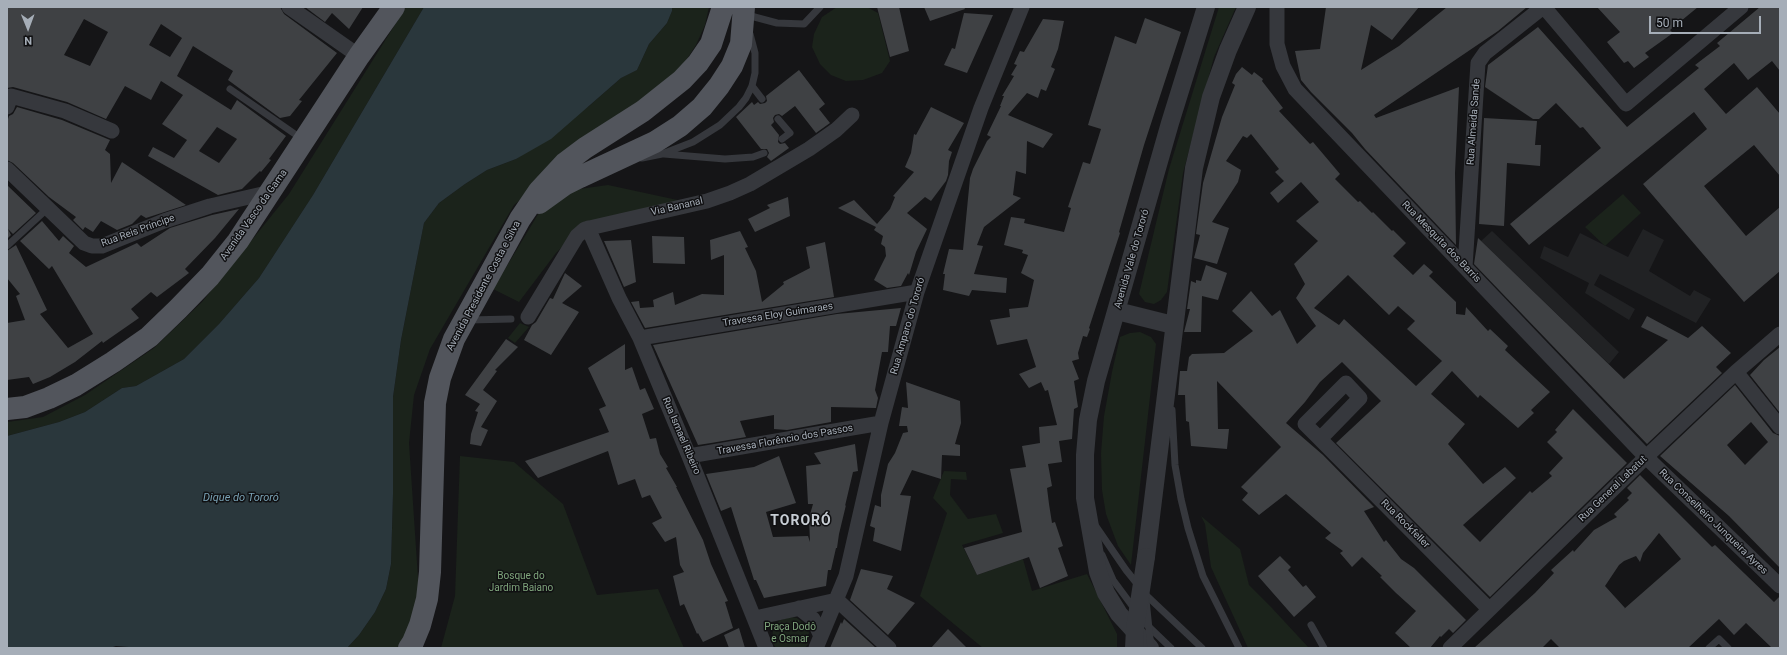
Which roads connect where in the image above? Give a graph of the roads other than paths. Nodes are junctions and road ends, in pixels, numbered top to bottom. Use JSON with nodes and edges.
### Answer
{"nodes":[{"id":1,"x":289,"y":7,"type":"edge"},
{"id":2,"x":394,"y":7,"type":"edge"},
{"id":3,"x":723,"y":7,"type":"edge"},
{"id":4,"x":820,"y":7,"type":"edge"},
{"id":5,"x":1206,"y":7,"type":"edge"},
{"id":6,"x":1247,"y":7,"type":"edge"},
{"id":7,"x":1277,"y":7,"type":"edge"},
{"id":8,"x":1543,"y":7,"type":"edge"},
{"id":9,"x":1741,"y":7,"type":"edge"},
{"id":10,"x":1021,"y":8,"type":"edge"},
{"id":11,"x":744,"y":11,"type":"edge"},
{"id":12,"x":359,"y":56,"type":"junction"},
{"id":13,"x":752,"y":86,"type":"junction"},
{"id":14,"x":230,"y":88,"type":"dead end"},
{"id":15,"x":762,"y":99,"type":"dead end"},
{"id":16,"x":7,"y":107,"type":"edge"},
{"id":17,"x":852,"y":115,"type":"dead end"},
{"id":18,"x":778,"y":119,"type":"dead end"},
{"id":19,"x":112,"y":131,"type":"dead end"},
{"id":20,"x":782,"y":139,"type":"dead end"},
{"id":21,"x":304,"y":141,"type":"junction"},
{"id":22,"x":764,"y":153,"type":"dead end"},
{"id":23,"x":662,"y":154,"type":"junction"},
{"id":24,"x":608,"y":163,"type":"junction"},
{"id":25,"x":7,"y":169,"type":"edge"},
{"id":26,"x":271,"y":192,"type":"junction"},
{"id":27,"x":47,"y":209,"type":"junction"},
{"id":28,"x":520,"y":219,"type":"junction"},
{"id":29,"x":588,"y":228,"type":"junction"},
{"id":30,"x":7,"y":246,"type":"edge"},
{"id":31,"x":1465,"y":268,"type":"junction"},
{"id":32,"x":916,"y":292,"type":"junction"},
{"id":33,"x":1117,"y":311,"type":"junction"},
{"id":34,"x":528,"y":317,"type":"dead end"},
{"id":35,"x":464,"y":320,"type":"junction"},
{"id":36,"x":511,"y":320,"type":"dead end"},
{"id":37,"x":1173,"y":325,"type":"junction"},
{"id":38,"x":1780,"y":334,"type":"edge"},
{"id":39,"x":640,"y":338,"type":"junction"},
{"id":40,"x":1736,"y":372,"type":"junction"},
{"id":41,"x":7,"y":409,"type":"edge"},
{"id":42,"x":881,"y":423,"type":"junction"},
{"id":43,"x":1780,"y":426,"type":"edge"},
{"id":44,"x":1320,"y":439,"type":"dead end"},
{"id":45,"x":689,"y":456,"type":"junction"},
{"id":46,"x":1646,"y":457,"type":"junction"},
{"id":47,"x":1088,"y":515,"type":"junction"},
{"id":48,"x":1145,"y":565,"type":"junction"},
{"id":49,"x":1780,"y":586,"type":"edge"},
{"id":50,"x":837,"y":600,"type":"junction"},
{"id":51,"x":799,"y":608,"type":"junction"},
{"id":52,"x":1489,"y":609,"type":"junction"},
{"id":53,"x":756,"y":618,"type":"junction"},
{"id":54,"x":1311,"y":625,"type":"dead end"},
{"id":55,"x":818,"y":642,"type":"edge"},
{"id":56,"x":409,"y":648,"type":"edge"},
{"id":57,"x":766,"y":648,"type":"edge"},
{"id":58,"x":889,"y":648,"type":"edge"},
{"id":59,"x":1134,"y":648,"type":"edge"},
{"id":60,"x":1150,"y":648,"type":"edge"},
{"id":61,"x":1171,"y":648,"type":"edge"},
{"id":62,"x":1202,"y":648,"type":"edge"},
{"id":63,"x":1239,"y":648,"type":"edge"},
{"id":64,"x":1324,"y":648,"type":"edge"},
{"id":65,"x":1450,"y":648,"type":"edge"},
{"id":66,"x":1709,"y":648,"type":"edge"},
{"id":67,"x":1728,"y":648,"type":"edge"}],
"edges":[{"from":1,"to":12,"type":"street"},
{"from":2,"to":12,"type":"main road","name":"Avenida Vasco da Gama"},
{"from":3,"to":28,"type":"main road","name":"Avenida Presidente Costa e Silva"},
{"from":4,"to":11,"type":"lane"},
{"from":5,"to":33,"type":"street","name":"Avenida Vale do Tororó"},
{"from":6,"to":37,"type":"street"},
{"from":7,"to":31,"type":"street","name":"Rua Mesquita dos Barris"},
{"from":8,"to":9,"type":"street"},
{"from":8,"to":31,"type":"street","name":"Rua Almeida Sande"},
{"from":10,"to":32,"type":"street","name":"Rua Amparo do Tororó"},
{"from":11,"to":13,"type":"lane"},
{"from":11,"to":24,"type":"main road"},
{"from":12,"to":21,"type":"main road","name":"Avenida Vasco da Gama"},
{"from":13,"to":15,"type":"lane"},
{"from":13,"to":23,"type":"lane"},
{"from":14,"to":21,"type":"lane"},
{"from":16,"to":19,"type":"street"},
{"from":17,"to":29,"type":"street","name":"Via Bananal"},
{"from":18,"to":20,"type":"lane"},
{"from":21,"to":26,"type":"main road","name":"Avenida Vasco da Gama"},
{"from":22,"to":23,"type":"lane"},
{"from":23,"to":24,"type":"lane"},
{"from":24,"to":28,"type":"main road"},
{"from":25,"to":27,"type":"street","name":"Rua Reis Príncipe"},
{"from":26,"to":27,"type":"street","name":"Rua Reis Príncipe"},
{"from":26,"to":41,"type":"main road","name":"Avenida Vasco da Gama"},
{"from":27,"to":30,"type":"lane"},
{"from":28,"to":35,"type":"main road","name":"Avenida Presidente Costa e Silva"},
{"from":29,"to":34,"type":"street"},
{"from":29,"to":39,"type":"street","name":"Rua Ismael Ribeiro"},
{"from":31,"to":46,"type":"street","name":"Rua Mesquita dos Barris"},
{"from":32,"to":39,"type":"street","name":"Travessa Eloy Guimaraes"},
{"from":32,"to":42,"type":"street","name":"Rua Amparo do Tororó"},
{"from":33,"to":37,"type":"street"},
{"from":33,"to":47,"type":"street","name":"Avenida Vale do Tororó"},
{"from":35,"to":36,"type":"lane"},
{"from":35,"to":56,"type":"main road","name":"Avenida Presidente Costa e Silva"},
{"from":37,"to":48,"type":"street"},
{"from":37,"to":63,"type":"lane"},
{"from":38,"to":40,"type":"street","name":"Rua General Labatut"},
{"from":39,"to":45,"type":"street","name":"Rua Ismael Ribeiro"},
{"from":40,"to":43,"type":"street"},
{"from":40,"to":46,"type":"street","name":"Rua General Labatut"},
{"from":42,"to":45,"type":"street","name":"Travessa Florêncio dos Passos"},
{"from":42,"to":50,"type":"street","name":"Rua Amparo do Tororó"},
{"from":44,"to":52,"type":"street","name":"Rua Rockfeller"},
{"from":45,"to":53,"type":"street","name":"Rua Ismael Ribeiro"},
{"from":46,"to":49,"type":"street","name":"Rua Conselheiro Junqueira Ayres"},
{"from":46,"to":52,"type":"street","name":"Rua General Labatut"},
{"from":47,"to":60,"type":"street","name":"Avenida Vale do Tororó"},
{"from":47,"to":61,"type":"lane"},
{"from":47,"to":62,"type":"lane","name":"Avenida Vale do Tororó"},
{"from":48,"to":59,"type":"street","bridge":true},
{"from":48,"to":60,"type":"lane","bridge":true},
{"from":50,"to":51,"type":"street"},
{"from":50,"to":55,"type":"street","name":"Rua Amparo do Tororó"},
{"from":50,"to":58,"type":"street"},
{"from":51,"to":53,"type":"street"},
{"from":51,"to":55,"type":"street"},
{"from":52,"to":65,"type":"street","name":"Rua General Labatut"},
{"from":53,"to":57,"type":"street","name":"Rua Ismael Ribeiro"},
{"from":54,"to":64,"type":"lane"},
{"from":66,"to":67,"type":"lane"}]}
